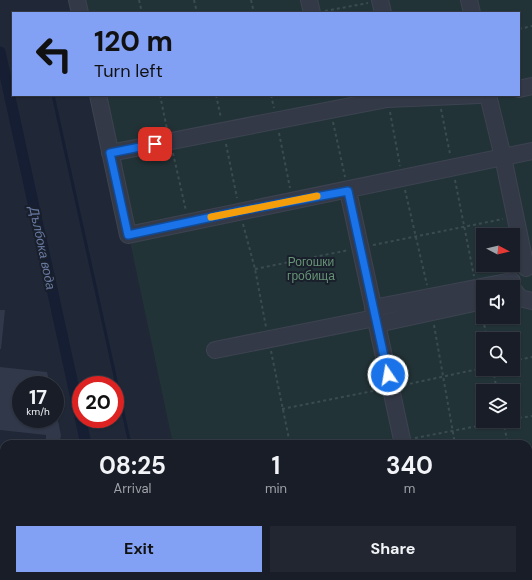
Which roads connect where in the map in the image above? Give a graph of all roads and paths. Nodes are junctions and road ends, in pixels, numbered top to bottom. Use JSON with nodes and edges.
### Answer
{"nodes":[{"id":1,"x":77,"y":0,"type":"edge"},
{"id":2,"x":139,"y":0,"type":"edge"},
{"id":3,"x":194,"y":0,"type":"edge"},
{"id":4,"x":251,"y":0,"type":"edge"},
{"id":5,"x":309,"y":0,"type":"edge"},
{"id":6,"x":380,"y":0,"type":"edge"},
{"id":7,"x":469,"y":0,"type":"edge"},
{"id":8,"x":80,"y":12,"type":"edge"},
{"id":9,"x":142,"y":12,"type":"edge"},
{"id":10,"x":197,"y":12,"type":"edge"},
{"id":11,"x":254,"y":12,"type":"edge"},
{"id":12,"x":312,"y":12,"type":"edge"},
{"id":13,"x":317,"y":12,"type":"edge"},
{"id":14,"x":382,"y":12,"type":"edge"},
{"id":15,"x":472,"y":12,"type":"edge"},
{"id":16,"x":532,"y":26,"type":"edge"},
{"id":17,"x":520,"y":29,"type":"edge"},
{"id":18,"x":532,"y":86,"type":"edge"},
{"id":19,"x":520,"y":89,"type":"edge"},
{"id":20,"x":98,"y":96,"type":"edge"},
{"id":21,"x":160,"y":96,"type":"edge"},
{"id":22,"x":216,"y":96,"type":"edge"},
{"id":23,"x":271,"y":96,"type":"edge"},
{"id":24,"x":439,"y":96,"type":"joint"},
{"id":25,"x":488,"y":96,"type":"edge"},
{"id":26,"x":396,"y":97,"type":"edge"},
{"id":27,"x":329,"y":102,"type":"edge"},
{"id":28,"x":276,"y":120,"type":"junction"},
{"id":29,"x":224,"y":131,"type":"junction"},
{"id":30,"x":170,"y":142,"type":"junction"},
{"id":31,"x":532,"y":151,"type":"edge"},
{"id":32,"x":110,"y":153,"type":"junction"},
{"id":33,"x":503,"y":157,"type":"junction"},
{"id":34,"x":453,"y":168,"type":"junction"},
{"id":35,"x":402,"y":178,"type":"junction"},
{"id":36,"x":348,"y":191,"type":"junction"},
{"id":37,"x":293,"y":201,"type":"junction"},
{"id":38,"x":240,"y":211,"type":"junction"},
{"id":39,"x":515,"y":216,"type":"junction"},
{"id":40,"x":189,"y":222,"type":"junction"},
{"id":41,"x":465,"y":226,"type":"junction"},
{"id":42,"x":416,"y":236,"type":"junction"},
{"id":43,"x":360,"y":248,"type":"junction"},
{"id":44,"x":529,"y":268,"type":"edge"},
{"id":45,"x":255,"y":269,"type":"dead end"},
{"id":46,"x":476,"y":280,"type":"edge"},
{"id":47,"x":514,"y":280,"type":"edge"},
{"id":48,"x":476,"y":298,"type":"edge"},
{"id":49,"x":520,"y":298,"type":"edge"},
{"id":50,"x":532,"y":301,"type":"edge"},
{"id":51,"x":430,"y":305,"type":"junction"},
{"id":52,"x":375,"y":317,"type":"junction"},
{"id":53,"x":215,"y":350,"type":"dead end"},
{"id":54,"x":532,"y":357,"type":"edge"},
{"id":55,"x":520,"y":360,"type":"edge"},
{"id":56,"x":532,"y":416,"type":"edge"},
{"id":57,"x":520,"y":418,"type":"edge"},
{"id":58,"x":476,"y":426,"type":"edge"},
{"id":59,"x":505,"y":428,"type":"edge"},
{"id":60,"x":453,"y":431,"type":"junction"},
{"id":61,"x":403,"y":440,"type":"edge"},
{"id":62,"x":412,"y":440,"type":"edge"},
{"id":63,"x":454,"y":440,"type":"edge"},
{"id":64,"x":507,"y":440,"type":"edge"}],
"edges":[{"from":1,"to":8,"type":"lane"},
{"from":2,"to":9,"type":"path"},
{"from":3,"to":10,"type":"path"},
{"from":4,"to":11,"type":"path"},
{"from":5,"to":12,"type":"lane"},
{"from":6,"to":13,"type":"path"},
{"from":6,"to":14,"type":"lane"},
{"from":7,"to":15,"type":"lane"},
{"from":16,"to":17,"type":"path"},
{"from":18,"to":19,"type":"lane"},
{"from":20,"to":32,"type":"lane"},
{"from":21,"to":30,"type":"path"},
{"from":22,"to":29,"type":"path"},
{"from":23,"to":28,"type":"path"},
{"from":24,"to":26,"type":"lane"},
{"from":24,"to":34,"type":"path"},
{"from":25,"to":33,"type":"lane"},
{"from":26,"to":27,"type":"lane"},
{"from":26,"to":35,"type":"path"},
{"from":27,"to":28,"type":"lane"},
{"from":27,"to":36,"type":"path"},
{"from":28,"to":29,"type":"lane"},
{"from":28,"to":37,"type":"path"},
{"from":29,"to":30,"type":"lane"},
{"from":29,"to":38,"type":"path"},
{"from":30,"to":32,"type":"lane"},
{"from":30,"to":40,"type":"path"},
{"from":31,"to":33,"type":"lane"},
{"from":32,"to":40,"type":"lane"},
{"from":33,"to":34,"type":"lane"},
{"from":33,"to":39,"type":"lane"},
{"from":34,"to":35,"type":"lane"},
{"from":34,"to":41,"type":"path"},
{"from":35,"to":36,"type":"lane"},
{"from":35,"to":42,"type":"path"},
{"from":36,"to":37,"type":"lane"},
{"from":36,"to":43,"type":"lane"},
{"from":37,"to":38,"type":"lane"},
{"from":38,"to":40,"type":"lane"},
{"from":39,"to":41,"type":"path"},
{"from":39,"to":44,"type":"lane"},
{"from":41,"to":42,"type":"path"},
{"from":41,"to":46,"type":"path"},
{"from":42,"to":43,"type":"path"},
{"from":42,"to":51,"type":"path"},
{"from":43,"to":45,"type":"path"},
{"from":43,"to":52,"type":"lane"},
{"from":44,"to":47,"type":"lane"},
{"from":48,"to":51,"type":"lane"},
{"from":49,"to":50,"type":"lane"},
{"from":51,"to":52,"type":"lane"},
{"from":51,"to":60,"type":"path"},
{"from":52,"to":53,"type":"lane"},
{"from":52,"to":61,"type":"lane"},
{"from":54,"to":55,"type":"path"},
{"from":56,"to":57,"type":"path"},
{"from":58,"to":60,"type":"path"},
{"from":59,"to":64,"type":"path"},
{"from":60,"to":62,"type":"path"},
{"from":60,"to":63,"type":"path"}]}
